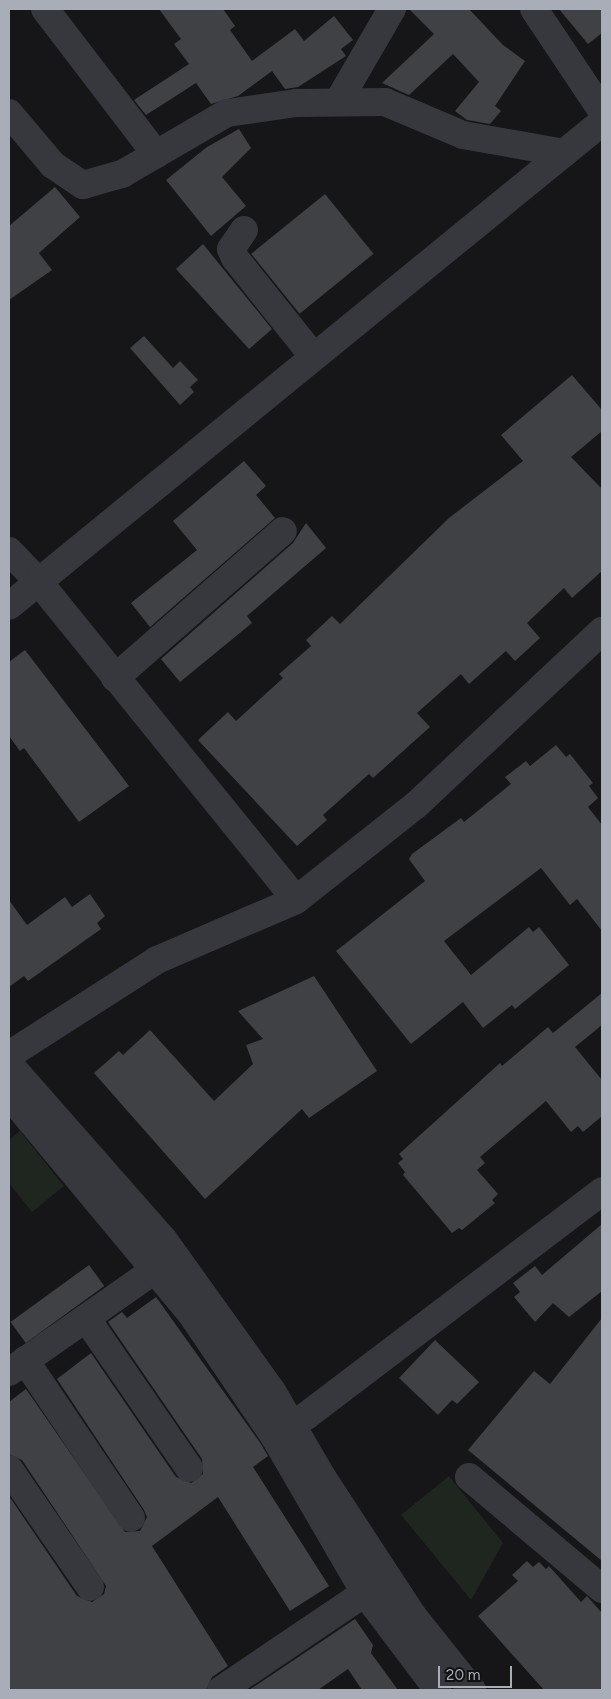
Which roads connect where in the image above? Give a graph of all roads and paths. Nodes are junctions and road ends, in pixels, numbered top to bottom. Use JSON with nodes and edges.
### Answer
{"nodes":[{"id":1,"x":45,"y":9,"type":"edge"},
{"id":2,"x":392,"y":9,"type":"edge"},
{"id":3,"x":534,"y":9,"type":"edge"},
{"id":4,"x":338,"y":102,"type":"junction"},
{"id":5,"x":602,"y":111,"type":"edge"},
{"id":6,"x":9,"y":113,"type":"edge"},
{"id":7,"x":602,"y":122,"type":"edge"},
{"id":8,"x":564,"y":153,"type":"junction"},
{"id":9,"x":156,"y":154,"type":"junction"},
{"id":10,"x":244,"y":230,"type":"dead end"},
{"id":11,"x":313,"y":356,"type":"junction"},
{"id":12,"x":283,"y":531,"type":"dead end"},
{"id":13,"x":9,"y":551,"type":"edge"},
{"id":14,"x":38,"y":581,"type":"junction"},
{"id":15,"x":9,"y":606,"type":"edge"},
{"id":16,"x":602,"y":631,"type":"edge"},
{"id":17,"x":115,"y":678,"type":"junction"},
{"id":18,"x":296,"y":900,"type":"junction"},
{"id":19,"x":9,"y":1055,"type":"edge"},
{"id":20,"x":9,"y":1064,"type":"edge"},
{"id":21,"x":9,"y":1095,"type":"edge"},
{"id":22,"x":602,"y":1191,"type":"edge"},
{"id":23,"x":156,"y":1269,"type":"junction"},
{"id":24,"x":86,"y":1318,"type":"junction"},
{"id":25,"x":17,"y":1366,"type":"edge"},
{"id":26,"x":282,"y":1429,"type":"junction"},
{"id":27,"x":189,"y":1468,"type":"dead end"},
{"id":28,"x":9,"y":1469,"type":"edge"},
{"id":29,"x":469,"y":1477,"type":"dead end"},
{"id":30,"x":131,"y":1518,"type":"dead end"},
{"id":31,"x":90,"y":1587,"type":"dead end"},
{"id":32,"x":602,"y":1589,"type":"edge"},
{"id":33,"x":365,"y":1593,"type":"junction"},
{"id":34,"x":221,"y":1690,"type":"edge"},
{"id":35,"x":438,"y":1690,"type":"edge"},
{"id":36,"x":472,"y":1690,"type":"edge"}],
"edges":[{"from":1,"to":9,"type":"street"},
{"from":2,"to":4,"type":"street"},
{"from":3,"to":5,"type":"street"},
{"from":4,"to":8,"type":"street"},
{"from":4,"to":9,"type":"street"},
{"from":6,"to":9,"type":"street"},
{"from":7,"to":8,"type":"street"},
{"from":8,"to":11,"type":"street"},
{"from":10,"to":11,"type":"street"},
{"from":11,"to":14,"type":"street"},
{"from":12,"to":17,"type":"street"},
{"from":13,"to":14,"type":"street"},
{"from":14,"to":15,"type":"street"},
{"from":14,"to":17,"type":"street"},
{"from":16,"to":18,"type":"street"},
{"from":17,"to":18,"type":"street"},
{"from":18,"to":19,"type":"street"},
{"from":20,"to":26,"type":"street"},
{"from":21,"to":23,"type":"street"},
{"from":22,"to":26,"type":"street"},
{"from":23,"to":24,"type":"street"},
{"from":23,"to":26,"type":"street"},
{"from":24,"to":25,"type":"street"},
{"from":24,"to":27,"type":"street"},
{"from":25,"to":30,"type":"street"},
{"from":26,"to":33,"type":"street"},
{"from":26,"to":36,"type":"street"},
{"from":28,"to":31,"type":"street"},
{"from":29,"to":32,"type":"street"},
{"from":33,"to":34,"type":"street"},
{"from":33,"to":35,"type":"street"}]}
